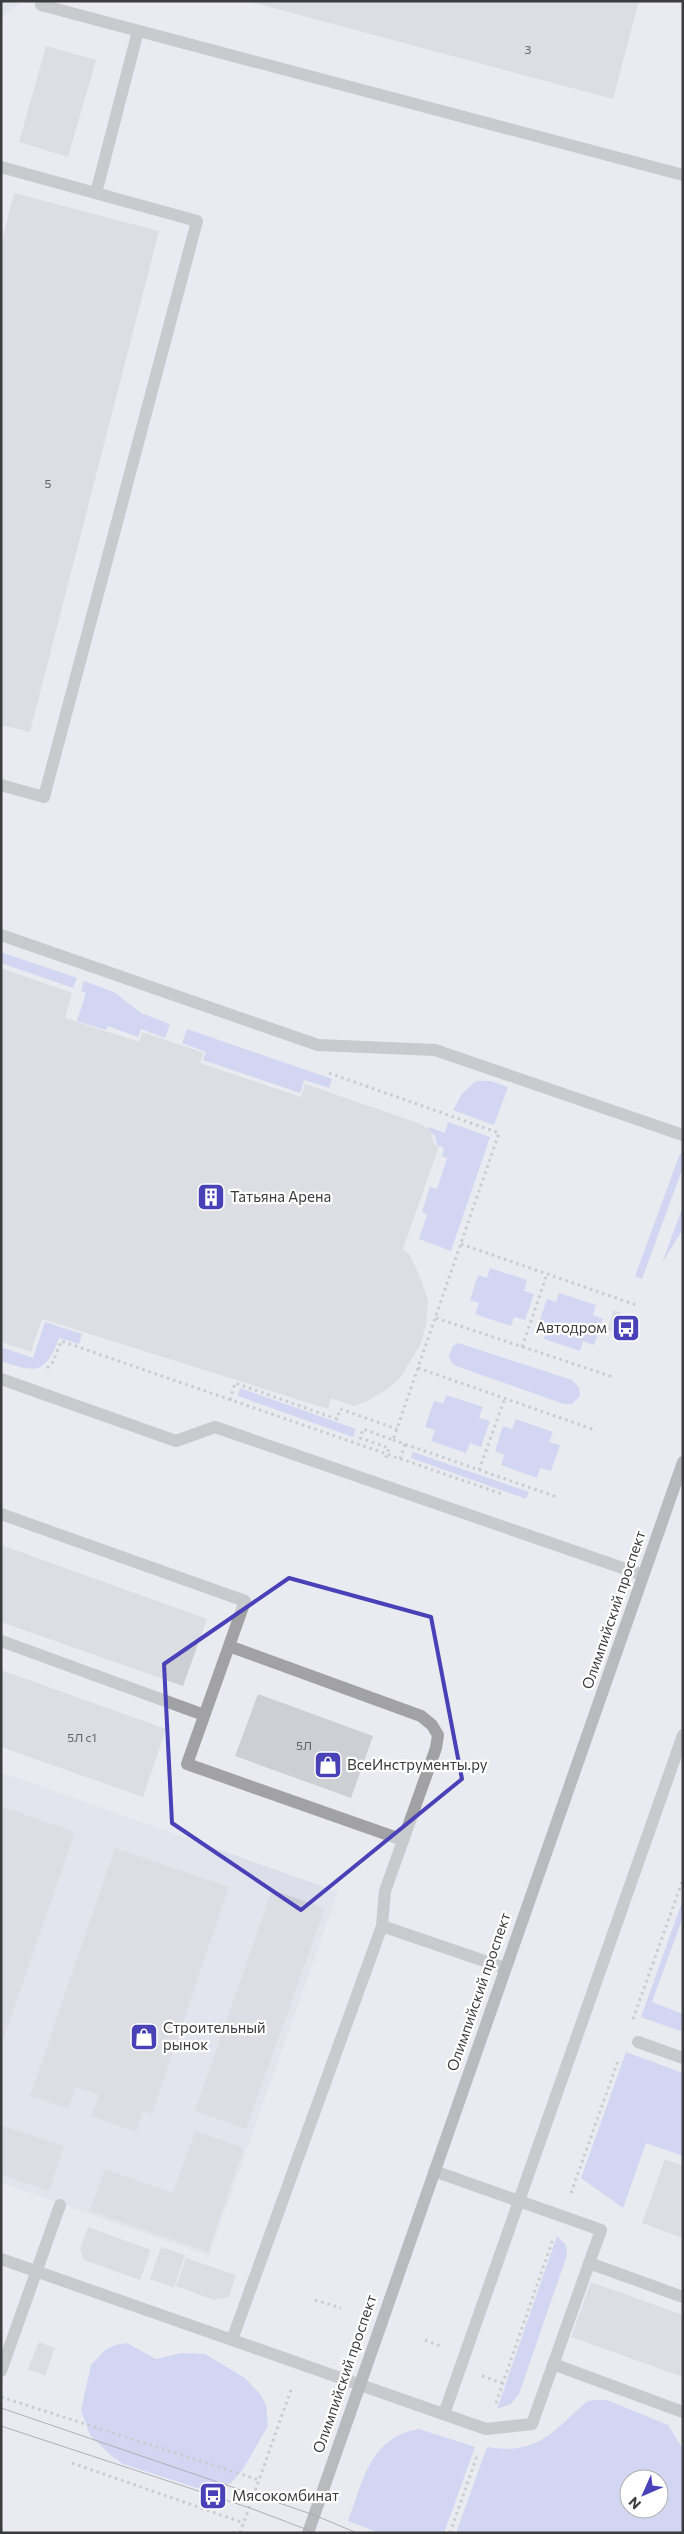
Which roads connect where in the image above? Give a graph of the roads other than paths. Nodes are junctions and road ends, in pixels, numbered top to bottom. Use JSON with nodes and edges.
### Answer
{"nodes":[{"id":1,"x":42,"y":1,"type":"edge"},
{"id":2,"x":138,"y":31,"type":"junction"},
{"id":3,"x":1,"y":167,"type":"edge"},
{"id":4,"x":683,"y":175,"type":"edge"},
{"id":5,"x":96,"y":193,"type":"junction"},
{"id":6,"x":1,"y":786,"type":"edge"},
{"id":7,"x":1,"y":935,"type":"edge"},
{"id":8,"x":683,"y":1136,"type":"edge"},
{"id":9,"x":1,"y":1379,"type":"edge"},
{"id":10,"x":683,"y":1462,"type":"edge"},
{"id":11,"x":1,"y":1514,"type":"edge"},
{"id":12,"x":643,"y":1575,"type":"junction"},
{"id":13,"x":1,"y":1641,"type":"edge"},
{"id":14,"x":229,"y":1646,"type":"junction"},
{"id":15,"x":204,"y":1715,"type":"junction"},
{"id":16,"x":683,"y":1735,"type":"edge"},
{"id":17,"x":403,"y":1840,"type":"junction"},
{"id":18,"x":382,"y":1926,"type":"junction"},
{"id":19,"x":505,"y":1968,"type":"junction"},
{"id":20,"x":638,"y":2042,"type":"dead end"},
{"id":21,"x":683,"y":2058,"type":"edge"},
{"id":22,"x":434,"y":2171,"type":"junction"},
{"id":23,"x":518,"y":2201,"type":"junction"},
{"id":24,"x":60,"y":2204,"type":"dead end"},
{"id":25,"x":1,"y":2259,"type":"edge"},
{"id":26,"x":589,"y":2263,"type":"junction"},
{"id":27,"x":38,"y":2272,"type":"junction"},
{"id":28,"x":683,"y":2297,"type":"edge"},
{"id":29,"x":232,"y":2340,"type":"junction"},
{"id":30,"x":553,"y":2364,"type":"junction"},
{"id":31,"x":1,"y":2371,"type":"edge"},
{"id":32,"x":359,"y":2384,"type":"junction"},
{"id":33,"x":683,"y":2412,"type":"edge"},
{"id":34,"x":444,"y":2414,"type":"junction"},
{"id":35,"x":308,"y":2533,"type":"edge"}],
"edges":[{"from":1,"to":2,"type":"lane"},
{"from":2,"to":4,"type":"lane"},
{"from":2,"to":5,"type":"lane"},
{"from":3,"to":5,"type":"lane"},
{"from":5,"to":6,"type":"lane"},
{"from":7,"to":8,"type":"lane"},
{"from":9,"to":12,"type":"lane"},
{"from":10,"to":12,"type":"street","name":"Олимпийский проспект"},
{"from":11,"to":14,"type":"lane"},
{"from":12,"to":19,"type":"street","name":"Олимпийский проспект"},
{"from":13,"to":15,"type":"lane"},
{"from":14,"to":15,"type":"lane"},
{"from":14,"to":17,"type":"lane"},
{"from":15,"to":17,"type":"lane"},
{"from":16,"to":23,"type":"lane"},
{"from":17,"to":18,"type":"lane"},
{"from":18,"to":19,"type":"lane"},
{"from":18,"to":29,"type":"lane"},
{"from":19,"to":22,"type":"street","name":"Олимпийский проспект"},
{"from":20,"to":21,"type":"lane"},
{"from":22,"to":23,"type":"lane"},
{"from":22,"to":32,"type":"street","name":"Олимпийский проспект"},
{"from":23,"to":26,"type":"lane"},
{"from":23,"to":34,"type":"lane"},
{"from":24,"to":27,"type":"lane"},
{"from":25,"to":27,"type":"lane"},
{"from":26,"to":28,"type":"lane"},
{"from":26,"to":30,"type":"lane"},
{"from":27,"to":29,"type":"lane"},
{"from":27,"to":31,"type":"lane"},
{"from":29,"to":32,"type":"lane"},
{"from":30,"to":33,"type":"lane"},
{"from":30,"to":34,"type":"lane"},
{"from":32,"to":34,"type":"lane"},
{"from":32,"to":35,"type":"street","name":"Олимпийский проспект"}]}
